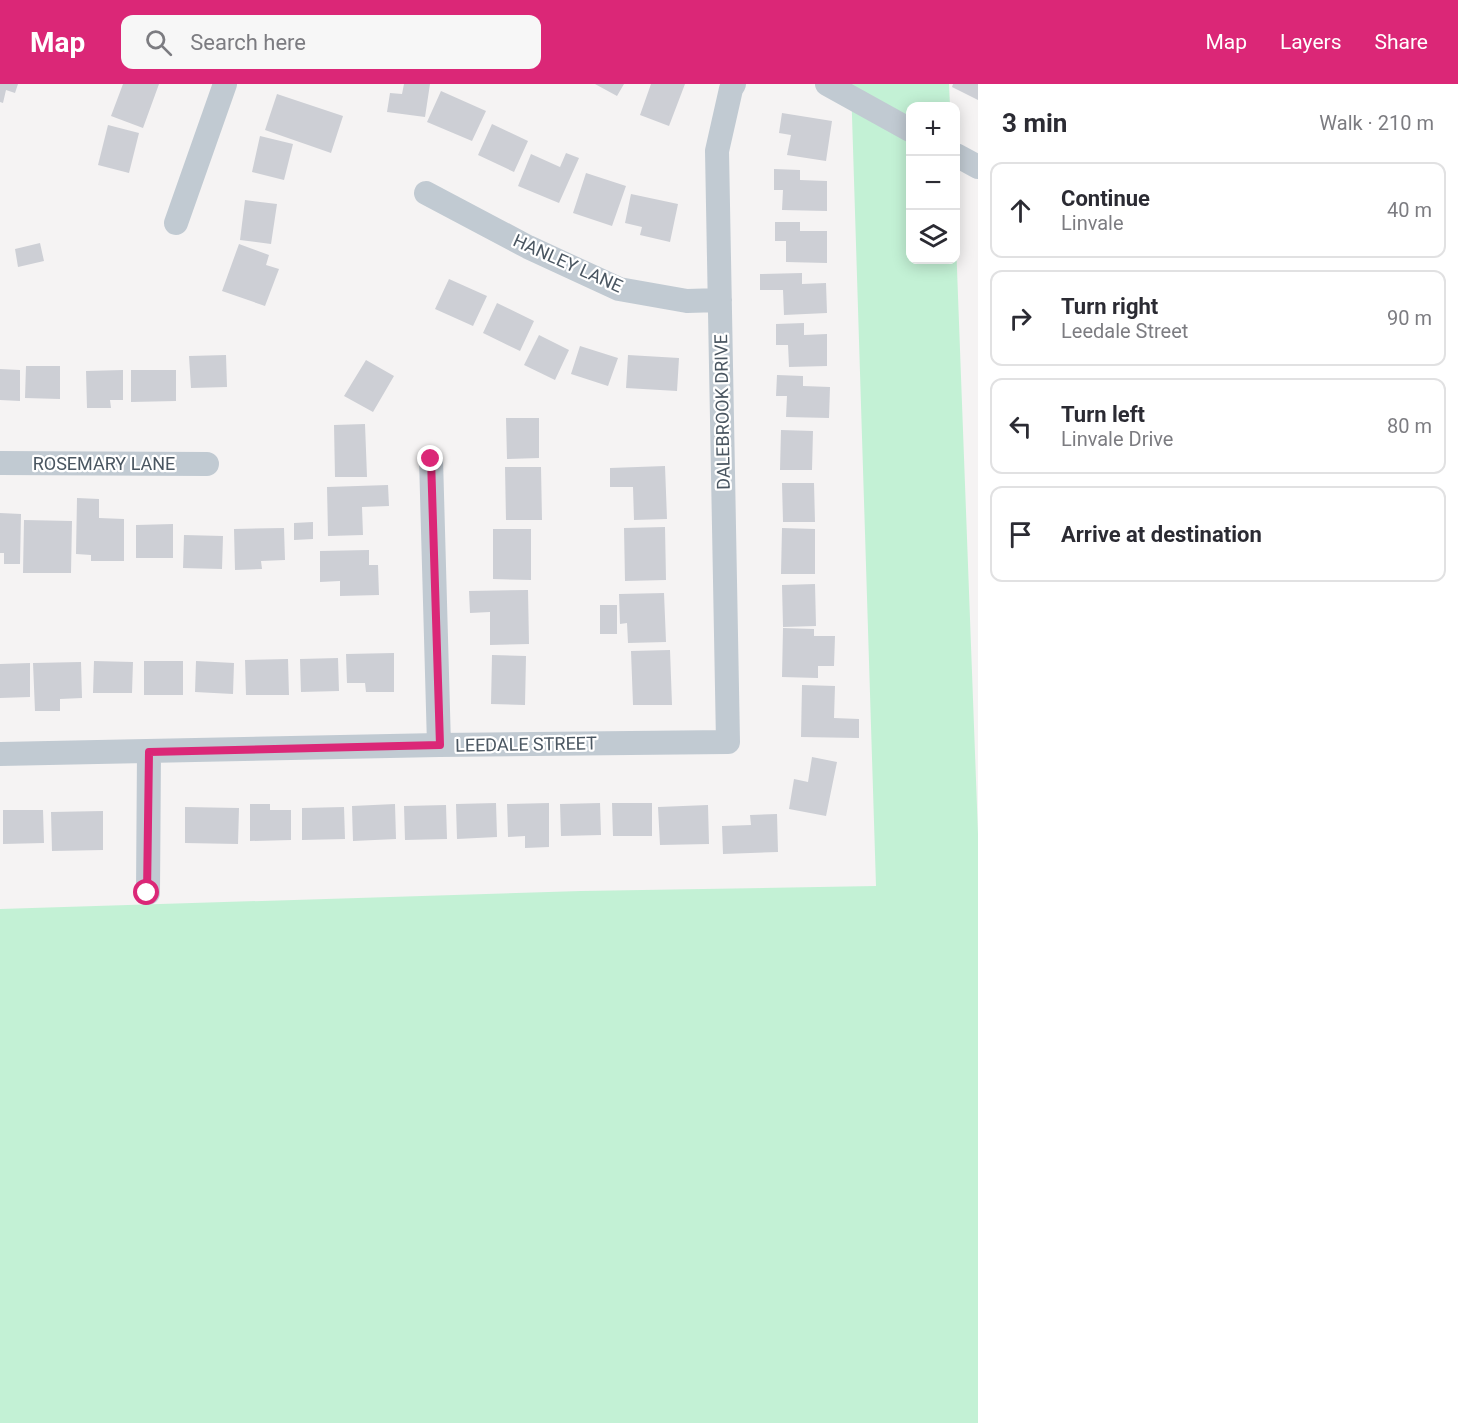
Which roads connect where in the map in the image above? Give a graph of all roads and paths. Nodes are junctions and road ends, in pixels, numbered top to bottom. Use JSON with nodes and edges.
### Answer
{"nodes":[{"id":1,"x":225,"y":84,"type":"edge"},
{"id":2,"x":734,"y":84,"type":"edge"},
{"id":3,"x":827,"y":84,"type":"edge"},
{"id":4,"x":906,"y":128,"type":"edge"},
{"id":5,"x":958,"y":156,"type":"edge"},
{"id":6,"x":978,"y":167,"type":"edge"},
{"id":7,"x":426,"y":193,"type":"dead end"},
{"id":8,"x":176,"y":223,"type":"dead end"},
{"id":9,"x":720,"y":300,"type":"junction"},
{"id":10,"x":431,"y":459,"type":"dead end"},
{"id":11,"x":0,"y":463,"type":"edge"},
{"id":12,"x":207,"y":464,"type":"dead end"},
{"id":13,"x":728,"y":742,"type":"joint"},
{"id":14,"x":440,"y":745,"type":"junction"},
{"id":15,"x":149,"y":752,"type":"junction"},
{"id":16,"x":0,"y":754,"type":"edge"},
{"id":17,"x":147,"y":893,"type":"dead end"}],
"edges":[{"from":1,"to":8,"type":"street"},
{"from":2,"to":9,"type":"street","name":"DALEBROOK DRIVE"},
{"from":3,"to":4,"type":"street"},
{"from":5,"to":6,"type":"street"},
{"from":7,"to":9,"type":"street","name":"HANLEY LANE"},
{"from":9,"to":13,"type":"street","name":"DALEBROOK DRIVE"},
{"from":10,"to":14,"type":"street"},
{"from":11,"to":12,"type":"street","name":"ROSEMARY LANE"},
{"from":13,"to":14,"type":"street","name":"LEEDALE STREET"},
{"from":14,"to":15,"type":"street","name":"LEEDALE STREET"},
{"from":15,"to":16,"type":"street","name":"LEEDALE STREET"},
{"from":15,"to":17,"type":"street"}]}
